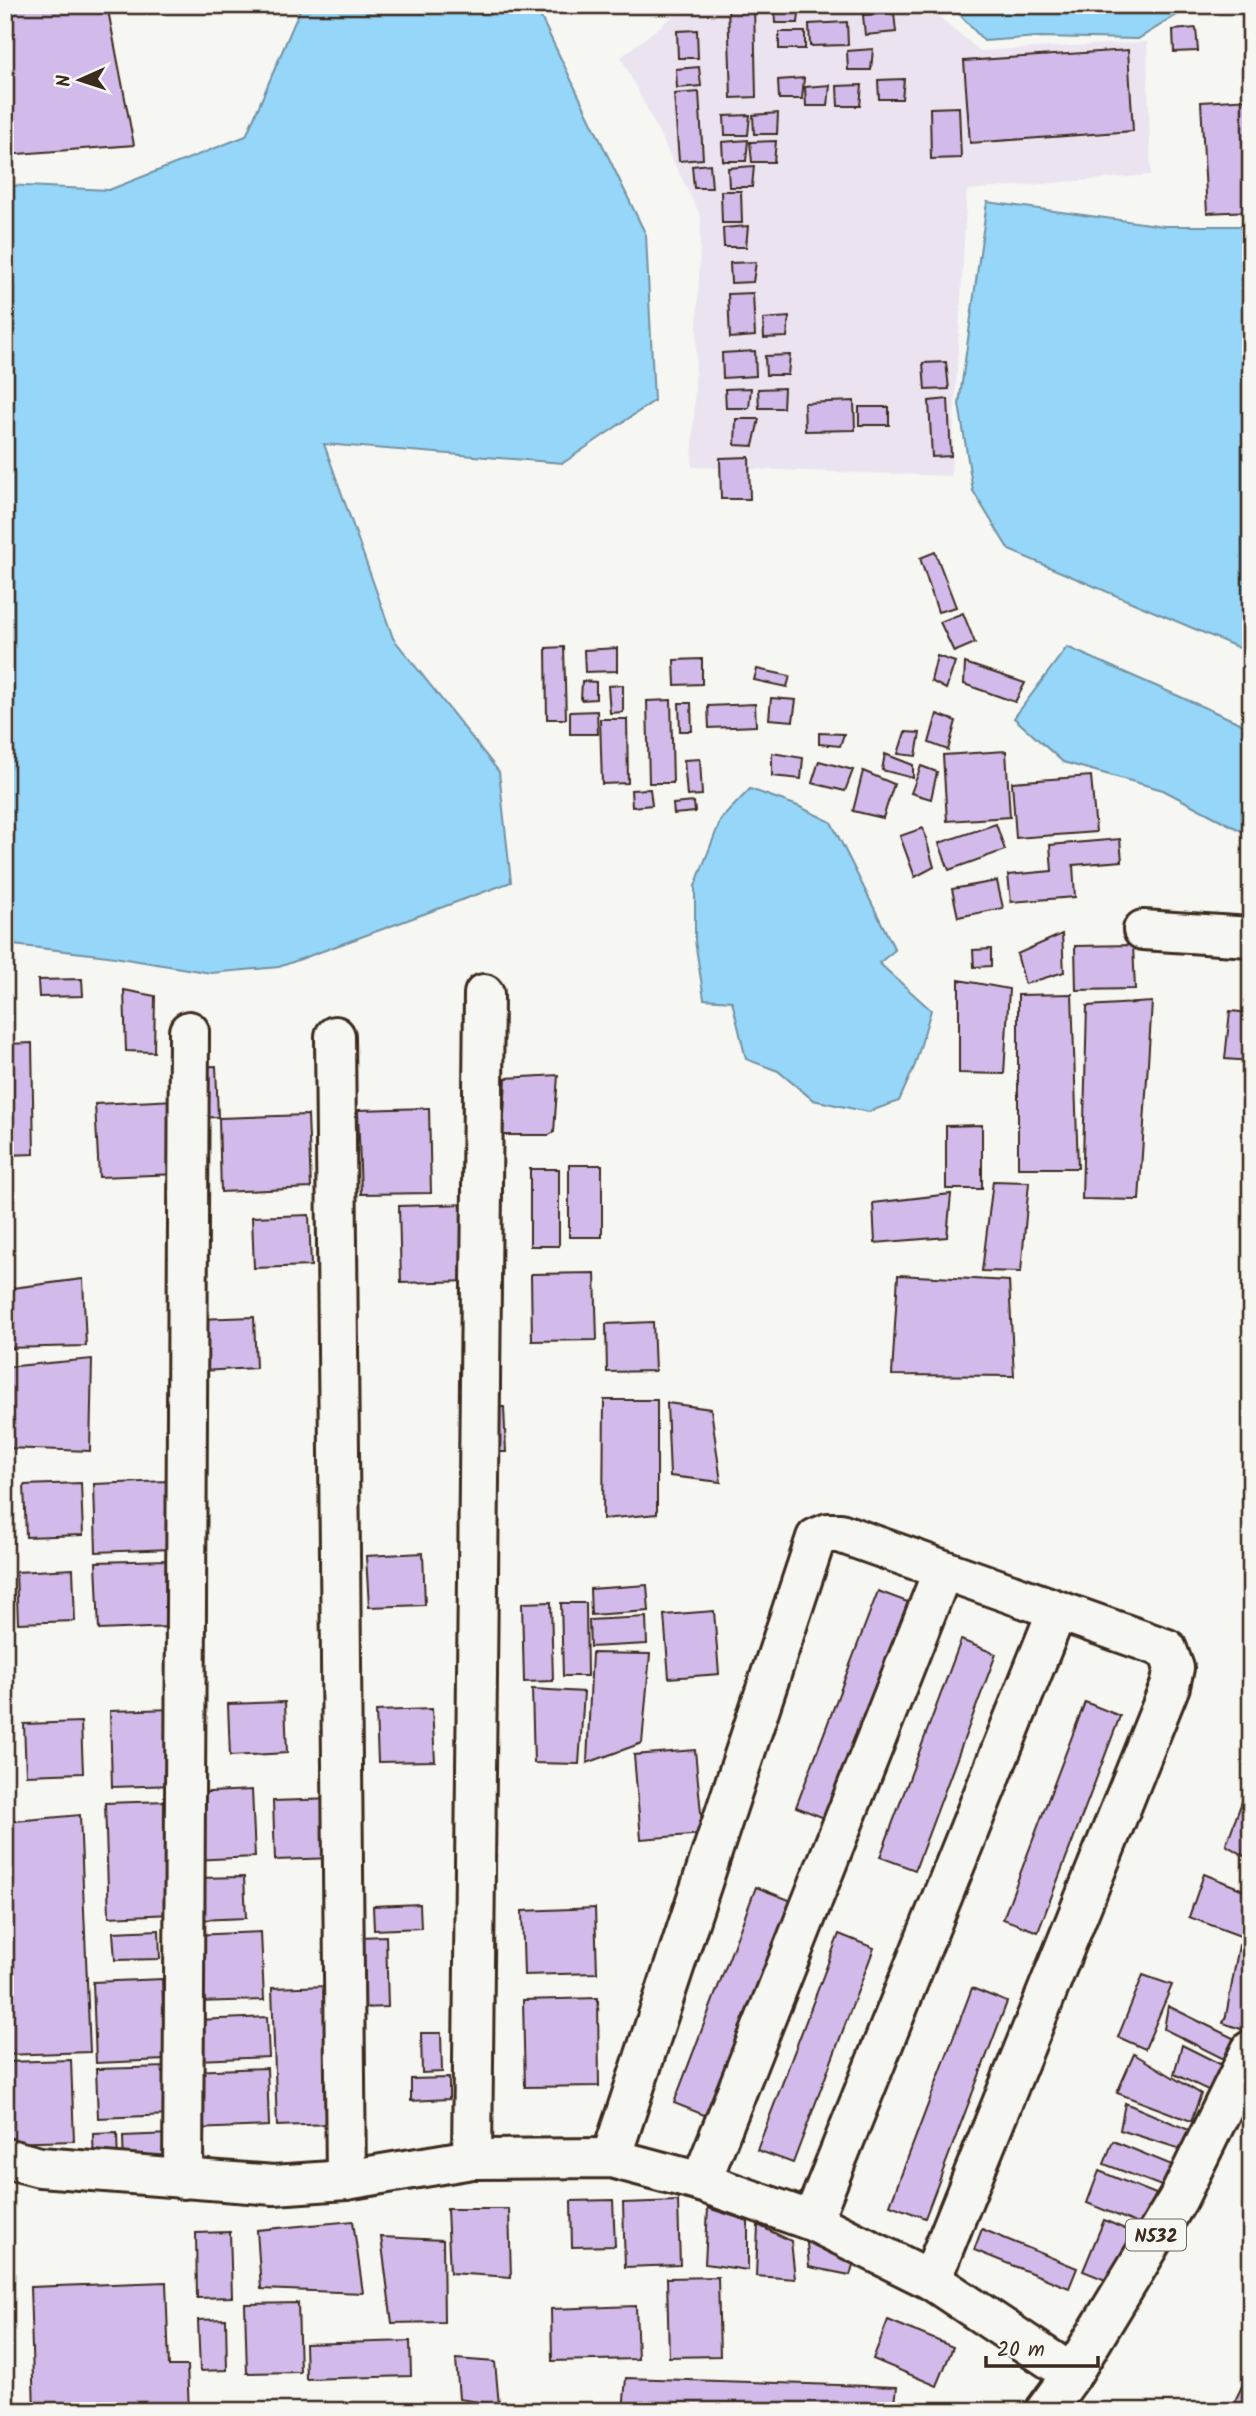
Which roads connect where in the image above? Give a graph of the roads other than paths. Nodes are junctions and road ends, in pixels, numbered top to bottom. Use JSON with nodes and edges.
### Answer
{"nodes":[{"id":1,"x":1143,"y":930,"type":"dead end"},
{"id":2,"x":1251,"y":937,"type":"edge"},
{"id":3,"x":484,"y":994,"type":"dead end"},
{"id":4,"x":189,"y":1031,"type":"dead end"},
{"id":5,"x":335,"y":1036,"type":"dead end"},
{"id":6,"x":943,"y":1570,"type":"junction"},
{"id":7,"x":1057,"y":1611,"type":"junction"},
{"id":8,"x":1251,"y":2050,"type":"edge"},
{"id":9,"x":5,"y":2158,"type":"edge"},
{"id":10,"x":611,"y":2158,"type":"junction"},
{"id":11,"x":472,"y":2159,"type":"junction"},
{"id":12,"x":183,"y":2179,"type":"junction"},
{"id":13,"x":346,"y":2180,"type":"junction"},
{"id":14,"x":701,"y":2182,"type":"junction"},
{"id":15,"x":812,"y":2221,"type":"junction"},
{"id":16,"x":931,"y":2280,"type":"junction"},
{"id":17,"x":1072,"y":2374,"type":"junction"},
{"id":18,"x":1045,"y":2411,"type":"edge"}],
"edges":[{"from":1,"to":2,"type":"main road"},
{"from":3,"to":11,"type":"main road"},
{"from":4,"to":12,"type":"main road"},
{"from":5,"to":13,"type":"main road"},
{"from":6,"to":7,"type":"main road"},
{"from":6,"to":10,"type":"main road"},
{"from":6,"to":14,"type":"main road"},
{"from":7,"to":15,"type":"main road"},
{"from":7,"to":16,"type":"main road"},
{"from":8,"to":17,"type":"main road","number":"N532"},
{"from":9,"to":12,"type":"main road"},
{"from":10,"to":11,"type":"main road"},
{"from":10,"to":14,"type":"main road"},
{"from":11,"to":13,"type":"main road"},
{"from":12,"to":13,"type":"main road"},
{"from":14,"to":15,"type":"main road"},
{"from":15,"to":16,"type":"main road"},
{"from":16,"to":17,"type":"main road"},
{"from":17,"to":18,"type":"main road","number":"N532"}]}
